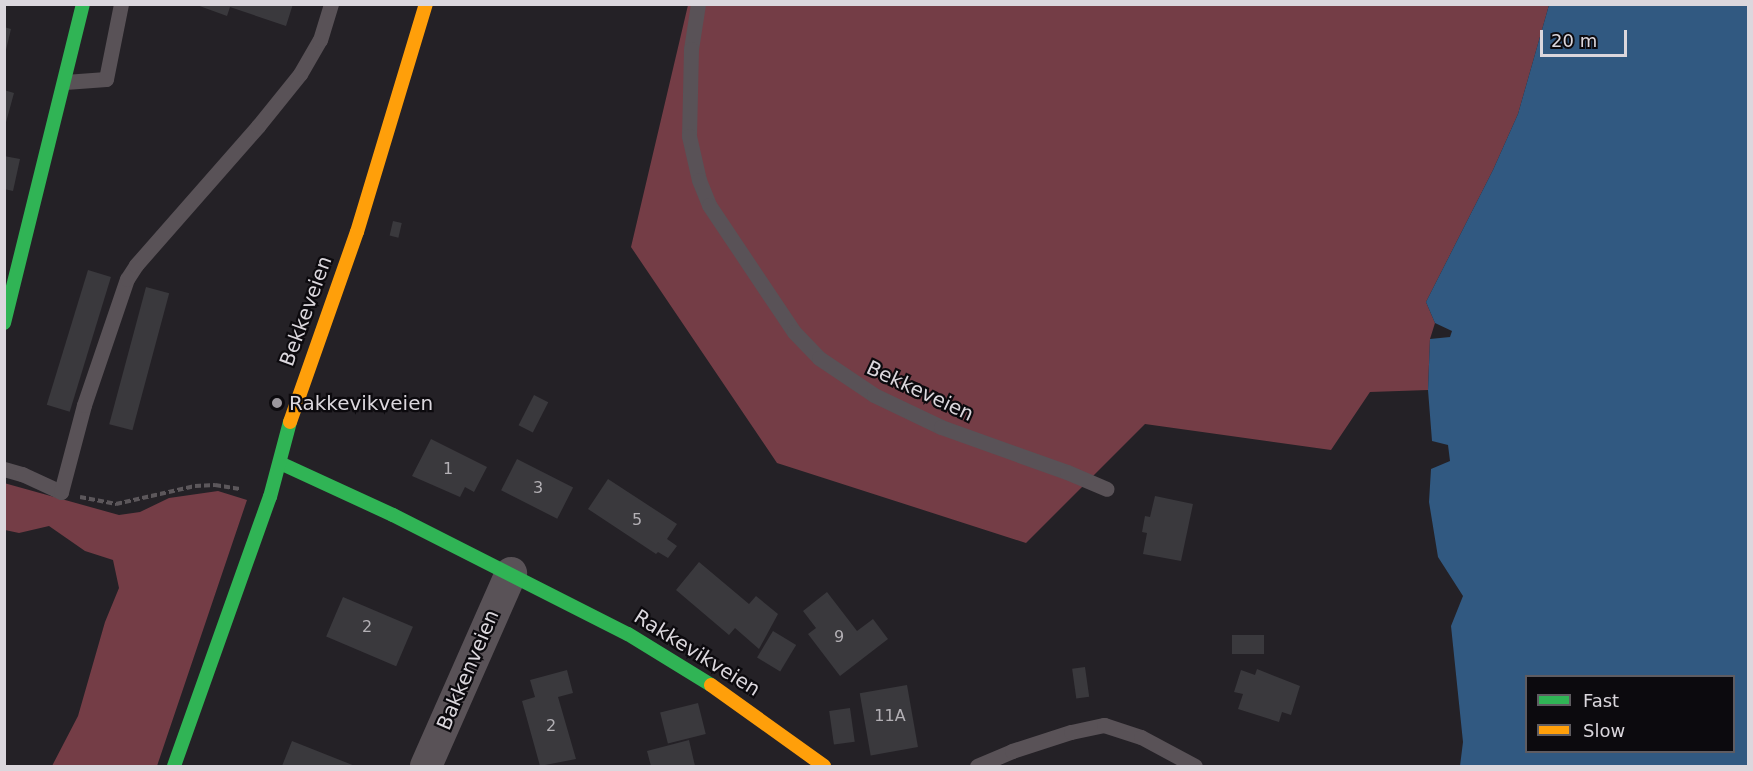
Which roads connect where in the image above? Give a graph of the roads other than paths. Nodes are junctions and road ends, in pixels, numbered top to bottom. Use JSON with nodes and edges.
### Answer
{"nodes":[{"id":1,"x":83,"y":4,"type":"edge"},
{"id":2,"x":121,"y":4,"type":"edge"},
{"id":3,"x":331,"y":4,"type":"edge"},
{"id":4,"x":426,"y":4,"type":"edge"},
{"id":5,"x":698,"y":4,"type":"edge"},
{"id":6,"x":65,"y":82,"type":"junction"},
{"id":7,"x":4,"y":323,"type":"edge"},
{"id":8,"x":280,"y":463,"type":"junction"},
{"id":9,"x":4,"y":469,"type":"edge"},
{"id":10,"x":1107,"y":489,"type":"dead end"},
{"id":11,"x":511,"y":573,"type":"junction"},
{"id":12,"x":174,"y":766,"type":"edge"},
{"id":13,"x":426,"y":766,"type":"edge"},
{"id":14,"x":824,"y":766,"type":"edge"},
{"id":15,"x":977,"y":766,"type":"edge"},
{"id":16,"x":1196,"y":766,"type":"edge"}],
"edges":[{"from":1,"to":6,"type":"street"},
{"from":2,"to":6,"type":"lane"},
{"from":3,"to":9,"type":"lane"},
{"from":4,"to":8,"type":"street","name":"Bekkeveien"},
{"from":5,"to":10,"type":"lane","name":"Bekkeveien"},
{"from":6,"to":7,"type":"street"},
{"from":8,"to":11,"type":"street","name":"Rakkevikveien"},
{"from":8,"to":12,"type":"street","name":"Bekkeveien"},
{"from":11,"to":13,"type":"street","name":"Bakkenveien"},
{"from":11,"to":14,"type":"street","name":"Rakkevikveien"},
{"from":15,"to":16,"type":"lane"}]}
